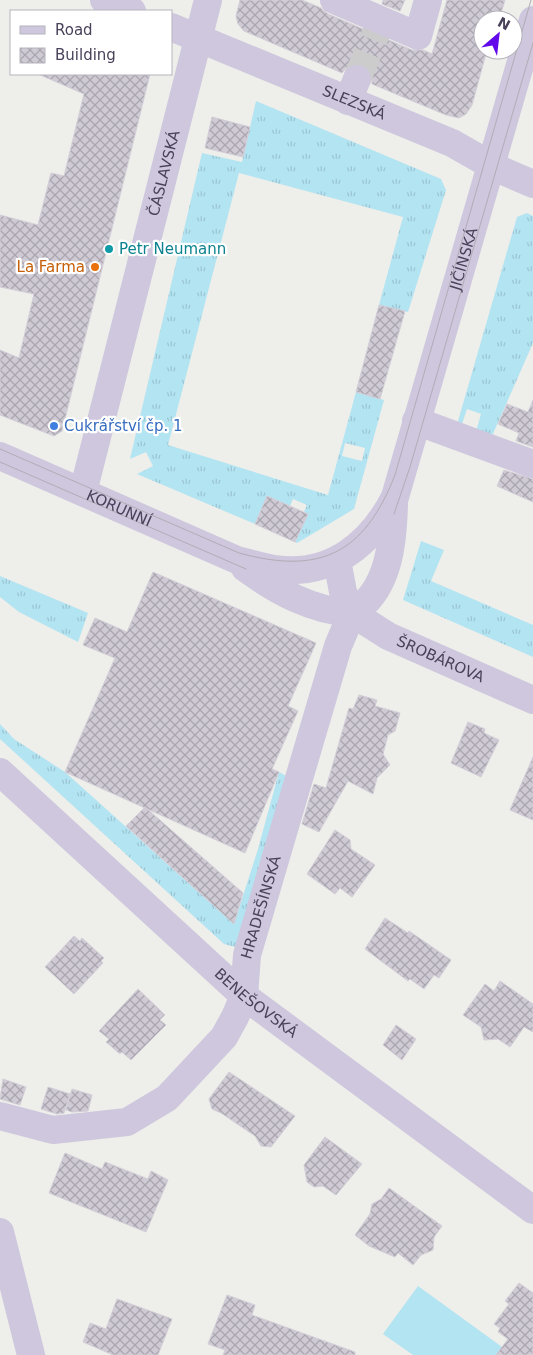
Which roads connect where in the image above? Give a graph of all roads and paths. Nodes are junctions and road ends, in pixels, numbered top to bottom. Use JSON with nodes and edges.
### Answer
{"nodes":[{"id":1,"x":104,"y":0,"type":"edge"},
{"id":2,"x":208,"y":0,"type":"edge"},
{"id":3,"x":334,"y":0,"type":"edge"},
{"id":4,"x":428,"y":0,"type":"edge"},
{"id":5,"x":129,"y":10,"type":"edge"},
{"id":6,"x":533,"y":20,"type":"edge"},
{"id":7,"x":172,"y":27,"type":"edge"},
{"id":8,"x":199,"y":38,"type":"junction"},
{"id":9,"x":491,"y":164,"type":"junction"},
{"id":10,"x":533,"y":184,"type":"edge"},
{"id":11,"x":416,"y":421,"type":"junction"},
{"id":12,"x":0,"y":456,"type":"edge"},
{"id":13,"x":533,"y":464,"type":"edge"},
{"id":14,"x":83,"y":492,"type":"junction"},
{"id":15,"x":394,"y":505,"type":"junction"},
{"id":16,"x":242,"y":564,"type":"junction"},
{"id":17,"x":337,"y":565,"type":"junction"},
{"id":18,"x":352,"y":614,"type":"junction"},
{"id":19,"x":533,"y":700,"type":"edge"},
{"id":20,"x":0,"y":772,"type":"edge"},
{"id":21,"x":244,"y":996,"type":"junction"},
{"id":22,"x":0,"y":1116,"type":"edge"},
{"id":23,"x":533,"y":1210,"type":"edge"},
{"id":24,"x":0,"y":1232,"type":"edge"},
{"id":25,"x":31,"y":1355,"type":"edge"}],
"edges":[{"from":1,"to":5,"type":"street"},
{"from":2,"to":8,"type":"street","name":"ČÁSLAVSKÁ"},
{"from":3,"to":4,"type":"street"},
{"from":6,"to":9,"type":"street","name":"JIČÍNSKÁ"},
{"from":7,"to":8,"type":"street","name":"SLEZSKÁ"},
{"from":8,"to":9,"type":"street","name":"SLEZSKÁ"},
{"from":8,"to":14,"type":"street","name":"ČÁSLAVSKÁ"},
{"from":9,"to":10,"type":"street","name":"SLEZSKÁ"},
{"from":9,"to":11,"type":"street","name":"JIČÍNSKÁ"},
{"from":11,"to":13,"type":"street"},
{"from":11,"to":15,"type":"street","name":"JIČÍNSKÁ"},
{"from":12,"to":14,"type":"street","name":"KORUNNÍ"},
{"from":14,"to":16,"type":"street","name":"KORUNNÍ"},
{"from":15,"to":17,"type":"street","name":"KORUNNÍ"},
{"from":15,"to":18,"type":"street","name":"JIČÍNSKÁ"},
{"from":16,"to":17,"type":"street","name":"KORUNNÍ"},
{"from":16,"to":18,"type":"street","name":"KORUNNÍ"},
{"from":17,"to":18,"type":"street"},
{"from":18,"to":19,"type":"street","name":"ŠROBÁROVA"},
{"from":18,"to":21,"type":"street","name":"HRADEŠÍNSKÁ"},
{"from":20,"to":21,"type":"street","name":"BENEŠOVSKÁ"},
{"from":21,"to":22,"type":"street","name":"HRADEŠÍNSKÁ"},
{"from":21,"to":23,"type":"street","name":"BENEŠOVSKÁ"},
{"from":24,"to":25,"type":"street"}]}
